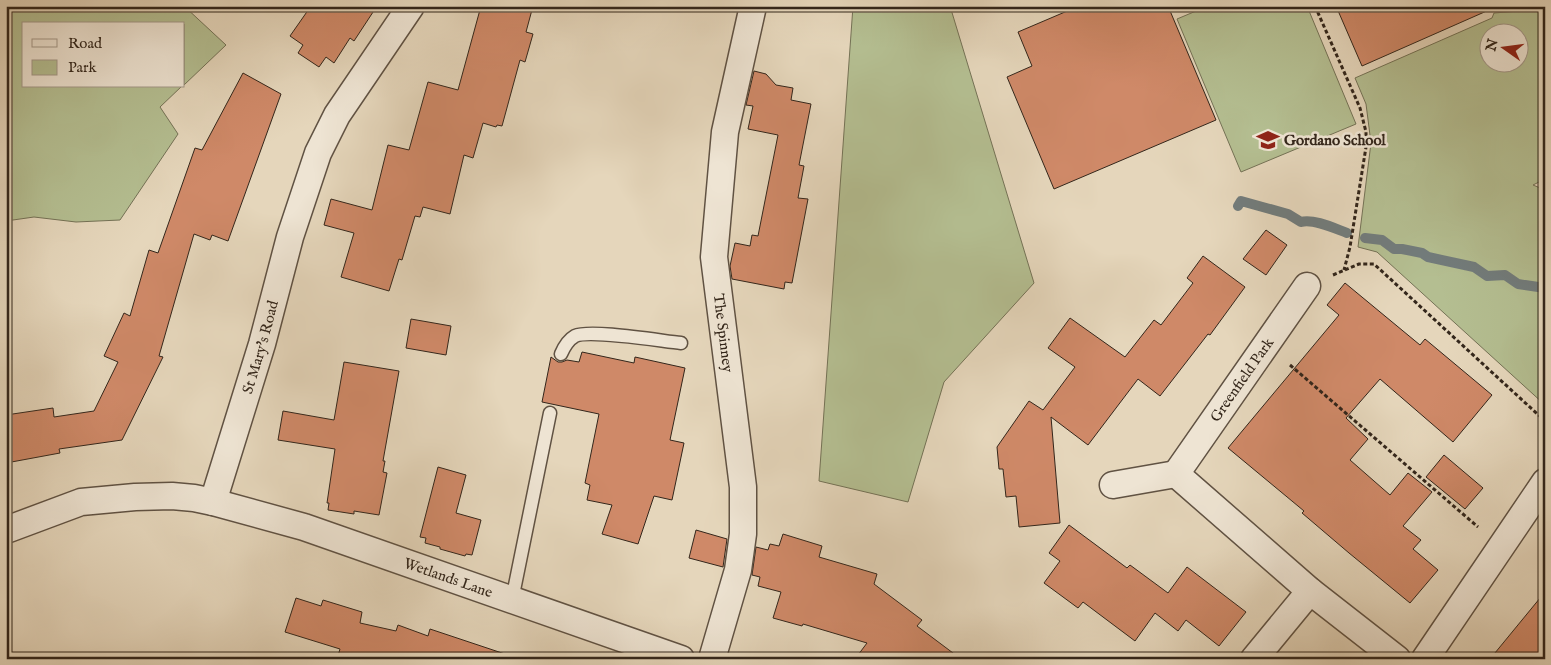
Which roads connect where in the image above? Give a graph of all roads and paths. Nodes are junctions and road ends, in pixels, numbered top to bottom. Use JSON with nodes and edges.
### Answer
{"nodes":[{"id":1,"x":411,"y":6,"type":"edge"},
{"id":2,"x":752,"y":6,"type":"edge"},
{"id":3,"x":1316,"y":6,"type":"edge"},
{"id":4,"x":1475,"y":6,"type":"edge"},
{"id":5,"x":1498,"y":6,"type":"edge"},
{"id":6,"x":1344,"y":270,"type":"junction"},
{"id":7,"x":1307,"y":286,"type":"joint"},
{"id":8,"x":681,"y":343,"type":"dead end"},
{"id":9,"x":1266,"y":345,"type":"junction"},
{"id":10,"x":560,"y":354,"type":"dead end"},
{"id":11,"x":550,"y":413,"type":"dead end"},
{"id":12,"x":1545,"y":420,"type":"edge"},
{"id":13,"x":1176,"y":474,"type":"junction"},
{"id":14,"x":1545,"y":482,"type":"edge"},
{"id":15,"x":1113,"y":485,"type":"dead end"},
{"id":16,"x":213,"y":502,"type":"junction"},
{"id":17,"x":6,"y":530,"type":"edge"},
{"id":18,"x":1501,"y":547,"type":"junction"},
{"id":19,"x":1310,"y":592,"type":"junction"},
{"id":20,"x":512,"y":600,"type":"junction"},
{"id":21,"x":681,"y":659,"type":"edge"},
{"id":22,"x":712,"y":659,"type":"edge"},
{"id":23,"x":1254,"y":659,"type":"edge"},
{"id":24,"x":1397,"y":659,"type":"edge"},
{"id":25,"x":1426,"y":659,"type":"edge"}],
"edges":[{"from":1,"to":16,"type":"street","name":"St Mary's Road"},
{"from":2,"to":22,"type":"street","name":"The Spinney"},
{"from":3,"to":6,"type":"path"},
{"from":4,"to":5,"type":"path"},
{"from":6,"to":7,"type":"path"},
{"from":6,"to":12,"type":"path"},
{"from":7,"to":9,"type":"street","name":"Greenfield Park"},
{"from":8,"to":10,"type":"lane"},
{"from":9,"to":13,"type":"street","name":"Greenfield Park"},
{"from":9,"to":18,"type":"path"},
{"from":11,"to":20,"type":"lane"},
{"from":13,"to":15,"type":"street"},
{"from":13,"to":19,"type":"street"},
{"from":14,"to":18,"type":"street"},
{"from":16,"to":17,"type":"street"},
{"from":16,"to":20,"type":"street","name":"Wetlands Lane"},
{"from":18,"to":25,"type":"street"},
{"from":19,"to":23,"type":"street"},
{"from":19,"to":24,"type":"street"},
{"from":20,"to":21,"type":"street","name":"Wetlands Lane"}]}
